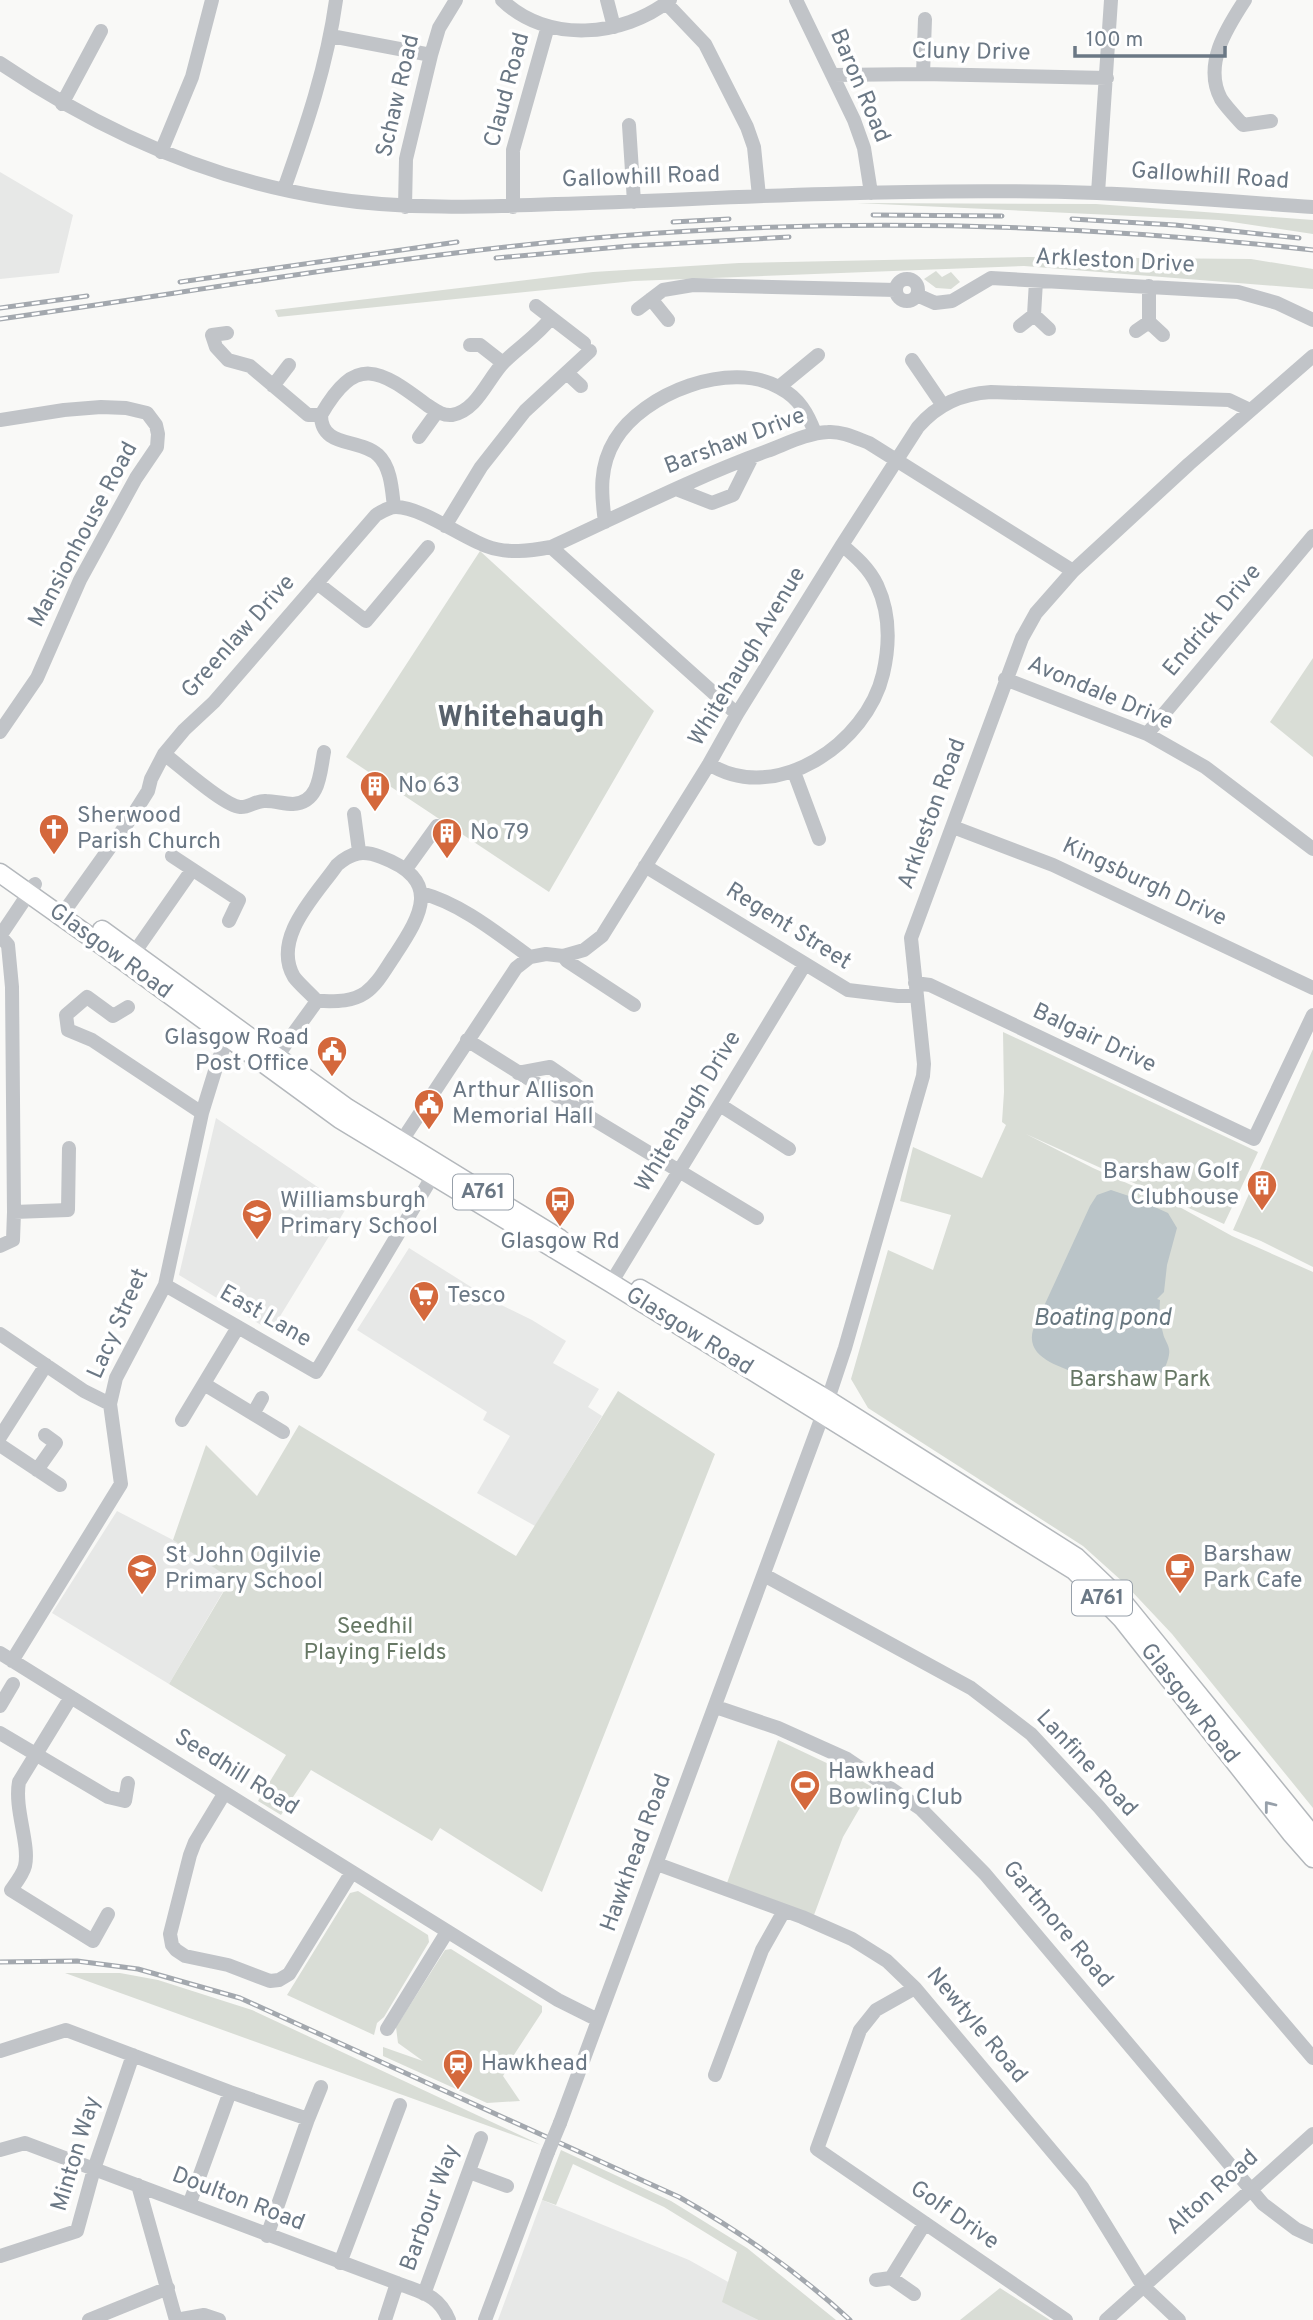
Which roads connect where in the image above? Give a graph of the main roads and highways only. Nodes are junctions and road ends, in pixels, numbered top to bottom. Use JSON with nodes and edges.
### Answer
{"nodes":[{"id":1,"x":0,"y":860,"type":"edge"},
{"id":2,"x":0,"y":873,"type":"edge"},
{"id":3,"x":32,"y":889,"type":"junction"},
{"id":4,"x":65,"y":911,"type":"junction"},
{"id":5,"x":231,"y":1031,"type":"junction"},
{"id":6,"x":826,"y":1407,"type":"junction"},
{"id":7,"x":1313,"y":1836,"type":"edge"},
{"id":8,"x":1313,"y":1858,"type":"edge"}],
"edges":[{"from":1,"to":3,"type":"main road","name":"Glasgow Road","number":"A761"},
{"from":2,"to":3,"type":"main road","name":"Glasgow Road","number":"A761"},
{"from":3,"to":4,"type":"main road","name":"Glasgow Road","number":"A761"},
{"from":4,"to":5,"type":"main road","name":"Glasgow Road","number":"A761"},
{"from":4,"to":5,"type":"main road","name":"Glasgow Road","number":"A761"},
{"from":5,"to":6,"type":"main road","name":"Glasgow Road","number":"A761"},
{"from":6,"to":7,"type":"main road","name":"Glasgow Road","number":"A761"},
{"from":8,"to":6,"type":"main road","name":"Glasgow Road","number":"A761","one_way":true}]}
